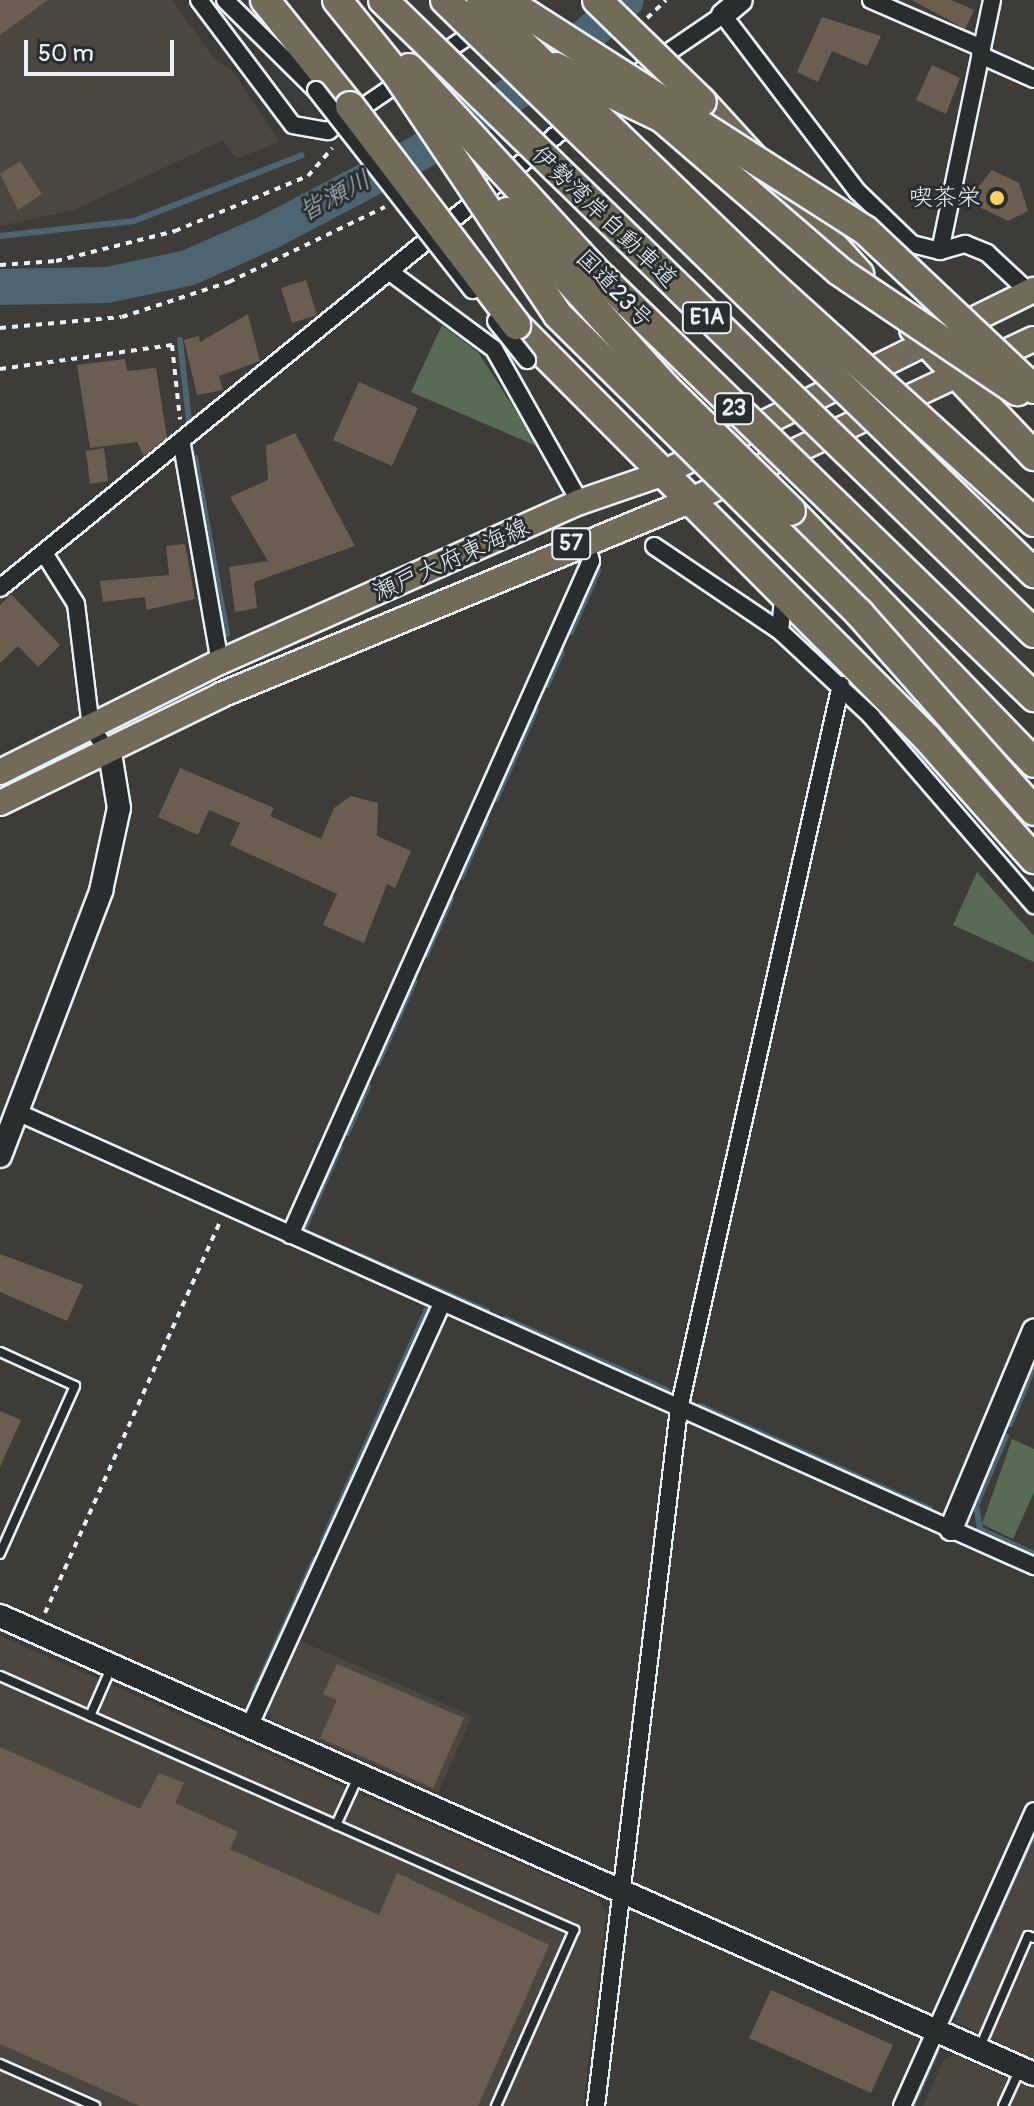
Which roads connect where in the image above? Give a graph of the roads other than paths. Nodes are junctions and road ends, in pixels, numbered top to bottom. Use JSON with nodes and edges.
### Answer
{"nodes":[{"id":1,"x":199,"y":0,"type":"edge"},
{"id":2,"x":225,"y":0,"type":"edge"},
{"id":3,"x":265,"y":0,"type":"edge"},
{"id":4,"x":337,"y":0,"type":"edge"},
{"id":5,"x":347,"y":0,"type":"edge"},
{"id":6,"x":383,"y":0,"type":"edge"},
{"id":7,"x":445,"y":0,"type":"edge"},
{"id":8,"x":521,"y":0,"type":"edge"},
{"id":9,"x":597,"y":0,"type":"edge"},
{"id":10,"x":741,"y":0,"type":"edge"},
{"id":11,"x":871,"y":0,"type":"edge"},
{"id":12,"x":992,"y":0,"type":"edge"},
{"id":13,"x":487,"y":1,"type":"edge"},
{"id":14,"x":723,"y":15,"type":"junction"},
{"id":15,"x":981,"y":52,"type":"junction"},
{"id":16,"x":534,"y":56,"type":"junction"},
{"id":17,"x":1034,"y":79,"type":"edge"},
{"id":18,"x":446,"y":108,"type":"junction"},
{"id":19,"x":940,"y":251,"type":"junction"},
{"id":20,"x":390,"y":272,"type":"junction"},
{"id":21,"x":1031,"y":291,"type":"edge"},
{"id":22,"x":1034,"y":339,"type":"edge"},
{"id":23,"x":927,"y":343,"type":"junction"},
{"id":24,"x":960,"y":376,"type":"junction"},
{"id":25,"x":1028,"y":394,"type":"edge"},
{"id":26,"x":540,"y":421,"type":"junction"},
{"id":27,"x":182,"y":445,"type":"junction"},
{"id":28,"x":1033,"y":455,"type":"edge"},
{"id":29,"x":659,"y":475,"type":"junction"},
{"id":30,"x":580,"y":502,"type":"junction"},
{"id":31,"x":687,"y":502,"type":"junction"},
{"id":32,"x":1034,"y":522,"type":"edge"},
{"id":33,"x":585,"y":538,"type":"junction"},
{"id":34,"x":654,"y":546,"type":"dead end"},
{"id":35,"x":44,"y":553,"type":"junction"},
{"id":36,"x":1034,"y":573,"type":"edge"},
{"id":37,"x":0,"y":588,"type":"edge"},
{"id":38,"x":783,"y":598,"type":"junction"},
{"id":39,"x":780,"y":631,"type":"junction"},
{"id":40,"x":1034,"y":633,"type":"edge"},
{"id":41,"x":220,"y":662,"type":"junction"},
{"id":42,"x":841,"y":685,"type":"junction"},
{"id":43,"x":886,"y":697,"type":"junction"},
{"id":44,"x":1034,"y":697,"type":"edge"},
{"id":45,"x":91,"y":728,"type":"junction"},
{"id":46,"x":110,"y":753,"type":"junction"},
{"id":47,"x":1034,"y":763,"type":"edge"},
{"id":48,"x":0,"y":772,"type":"edge"},
{"id":49,"x":1034,"y":792,"type":"edge"},
{"id":50,"x":0,"y":803,"type":"edge"},
{"id":51,"x":1034,"y":811,"type":"edge"},
{"id":52,"x":1034,"y":859,"type":"edge"},
{"id":53,"x":1034,"y":905,"type":"edge"},
{"id":54,"x":19,"y":1113,"type":"junction"},
{"id":55,"x":0,"y":1156,"type":"edge"},
{"id":56,"x":290,"y":1235,"type":"junction"},
{"id":57,"x":442,"y":1303,"type":"junction"},
{"id":58,"x":1034,"y":1331,"type":"edge"},
{"id":59,"x":0,"y":1352,"type":"edge"},
{"id":60,"x":679,"y":1409,"type":"junction"},
{"id":61,"x":951,"y":1529,"type":"junction"},
{"id":62,"x":0,"y":1554,"type":"edge"},
{"id":63,"x":1034,"y":1566,"type":"edge"},
{"id":64,"x":0,"y":1616,"type":"edge"},
{"id":65,"x":112,"y":1666,"type":"junction"},
{"id":66,"x":0,"y":1676,"type":"edge"},
{"id":67,"x":90,"y":1716,"type":"junction"},
{"id":68,"x":249,"y":1727,"type":"junction"},
{"id":69,"x":359,"y":1775,"type":"junction"},
{"id":70,"x":1034,"y":1811,"type":"edge"},
{"id":71,"x":336,"y":1825,"type":"junction"},
{"id":72,"x":625,"y":1893,"type":"junction"},
{"id":73,"x":1034,"y":1938,"type":"edge"},
{"id":74,"x":936,"y":2031,"type":"junction"},
{"id":75,"x":978,"y":2050,"type":"junction"},
{"id":76,"x":0,"y":2064,"type":"edge"},
{"id":77,"x":1027,"y":2071,"type":"edge"},
{"id":78,"x":95,"y":2106,"type":"edge"},
{"id":79,"x":496,"y":2106,"type":"edge"},
{"id":80,"x":596,"y":2106,"type":"edge"},
{"id":81,"x":902,"y":2106,"type":"edge"},
{"id":82,"x":1003,"y":2106,"type":"edge"}],
"edges":[{"from":1,"to":8,"type":"street"},
{"from":2,"to":26,"type":"street","bridge":true},
{"from":3,"to":29,"type":"highway","bridge":true},
{"from":4,"to":51,"type":"highway","bridge":true},
{"from":5,"to":18,"type":"highway","name":"国道23号","number":"23","bridge":true},
{"from":6,"to":40,"type":"highway","name":"伊勢湾岸自動車道","number":"E1A","bridge":true},
{"from":7,"to":36,"type":"highway","name":"伊勢湾岸自動車道","number":"E1A","bridge":true},
{"from":9,"to":23,"type":"highway","bridge":true},
{"from":10,"to":14,"type":"street"},
{"from":11,"to":15,"type":"street"},
{"from":12,"to":15,"type":"street"},
{"from":13,"to":16,"type":"highway","bridge":true},
{"from":13,"to":25,"type":"highway","bridge":true},
{"from":14,"to":19,"type":"street"},
{"from":14,"to":20,"type":"street"},
{"from":15,"to":17,"type":"street"},
{"from":15,"to":19,"type":"street"},
{"from":16,"to":25,"type":"highway","bridge":true},
{"from":16,"to":32,"type":"highway","bridge":true},
{"from":18,"to":44,"type":"highway","name":"国道23号","number":"23","bridge":true},
{"from":18,"to":47,"type":"highway","bridge":true},
{"from":19,"to":21,"type":"street"},
{"from":20,"to":26,"type":"street"},
{"from":20,"to":27,"type":"street"},
{"from":21,"to":23,"type":"main road","name":"瀬戸大府東海線","number":"57"},
{"from":22,"to":24,"type":"main road","name":"瀬戸大府東海線","number":"57"},
{"from":23,"to":24,"type":"highway"},
{"from":23,"to":29,"type":"main road","name":"瀬戸大府東海線","number":"57"},
{"from":24,"to":28,"type":"highway"},
{"from":24,"to":31,"type":"main road","name":"瀬戸大府東海線","number":"57"},
{"from":26,"to":30,"type":"street"},
{"from":27,"to":35,"type":"street"},
{"from":27,"to":41,"type":"street"},
{"from":29,"to":30,"type":"main road","name":"瀬戸大府東海線","number":"57"},
{"from":29,"to":31,"type":"highway"},
{"from":30,"to":41,"type":"main road","name":"瀬戸大府東海線","number":"57"},
{"from":31,"to":33,"type":"main road","name":"瀬戸大府東海線","number":"57"},
{"from":31,"to":38,"type":"highway"},
{"from":33,"to":46,"type":"main road","name":"瀬戸大府東海線","number":"57"},
{"from":33,"to":56,"type":"street"},
{"from":34,"to":39,"type":"street"},
{"from":35,"to":37,"type":"street"},
{"from":35,"to":45,"type":"street"},
{"from":38,"to":39,"type":"street"},
{"from":38,"to":43,"type":"highway"},
{"from":39,"to":42,"type":"street"},
{"from":41,"to":45,"type":"main road","name":"瀬戸大府東海線","number":"57"},
{"from":42,"to":53,"type":"street"},
{"from":42,"to":60,"type":"street"},
{"from":43,"to":49,"type":"highway"},
{"from":43,"to":52,"type":"highway"},
{"from":45,"to":46,"type":"street"},
{"from":45,"to":48,"type":"main road","name":"瀬戸大府東海線","number":"57"},
{"from":46,"to":50,"type":"main road","name":"瀬戸大府東海線","number":"57"},
{"from":46,"to":54,"type":"street"},
{"from":54,"to":55,"type":"street"},
{"from":54,"to":56,"type":"street"},
{"from":56,"to":57,"type":"street"},
{"from":57,"to":60,"type":"street"},
{"from":57,"to":68,"type":"street"},
{"from":58,"to":61,"type":"street"},
{"from":59,"to":62,"type":"lane"},
{"from":60,"to":61,"type":"street"},
{"from":60,"to":72,"type":"street"},
{"from":61,"to":63,"type":"street"},
{"from":64,"to":65,"type":"street"},
{"from":65,"to":67,"type":"lane"},
{"from":65,"to":68,"type":"street"},
{"from":66,"to":67,"type":"lane"},
{"from":67,"to":71,"type":"lane"},
{"from":68,"to":69,"type":"street"},
{"from":69,"to":71,"type":"lane"},
{"from":69,"to":72,"type":"street"},
{"from":70,"to":74,"type":"street"},
{"from":71,"to":79,"type":"lane"},
{"from":72,"to":74,"type":"street"},
{"from":72,"to":80,"type":"street"},
{"from":73,"to":75,"type":"lane"},
{"from":74,"to":75,"type":"street"},
{"from":74,"to":81,"type":"street"},
{"from":75,"to":77,"type":"street"},
{"from":76,"to":78,"type":"lane"},
{"from":77,"to":82,"type":"lane"}]}
